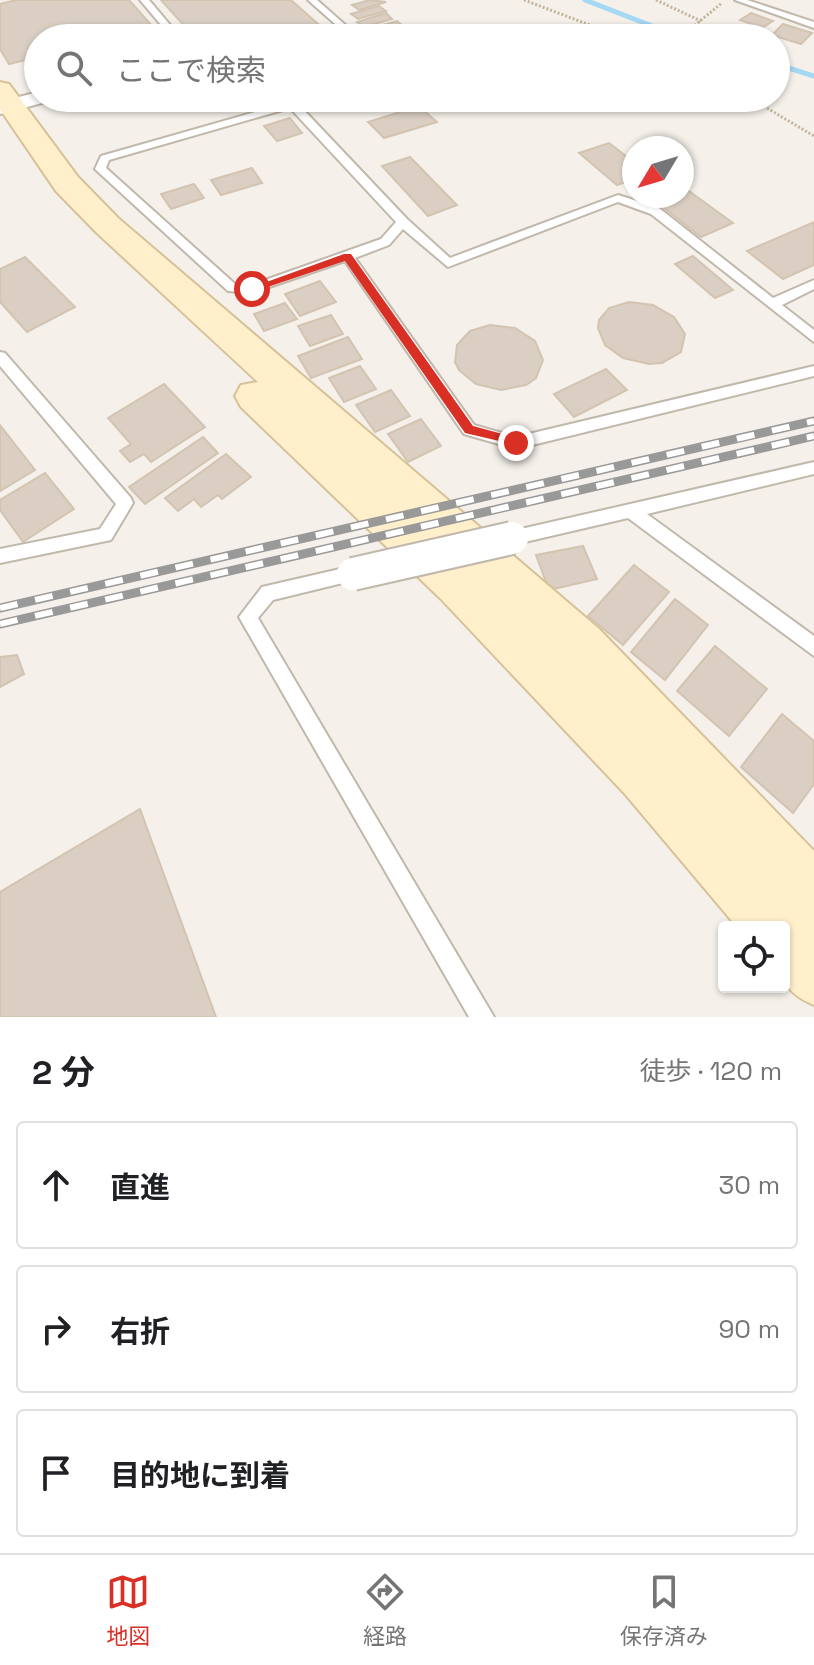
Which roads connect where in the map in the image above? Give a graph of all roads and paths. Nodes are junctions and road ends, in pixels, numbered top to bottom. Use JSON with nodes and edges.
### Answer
{"nodes":[{"id":1,"x":144,"y":0,"type":"edge"},
{"id":2,"x":312,"y":0,"type":"edge"},
{"id":3,"x":524,"y":0,"type":"edge"},
{"id":4,"x":656,"y":0,"type":"edge"},
{"id":5,"x":726,"y":0,"type":"edge"},
{"id":6,"x":739,"y":0,"type":"edge"},
{"id":7,"x":701,"y":21,"type":"junction"},
{"id":8,"x":165,"y":24,"type":"edge"},
{"id":9,"x":340,"y":24,"type":"edge"},
{"id":10,"x":587,"y":24,"type":"edge"},
{"id":11,"x":697,"y":24,"type":"edge"},
{"id":12,"x":814,"y":25,"type":"edge"},
{"id":13,"x":10,"y":109,"type":"edge"},
{"id":14,"x":251,"y":112,"type":"edge"},
{"id":15,"x":297,"y":112,"type":"edge"},
{"id":16,"x":774,"y":112,"type":"edge"},
{"id":17,"x":814,"y":136,"type":"edge"},
{"id":18,"x":403,"y":222,"type":"junction"},
{"id":19,"x":348,"y":256,"type":"junction"},
{"id":20,"x":814,"y":284,"type":"edge"},
{"id":21,"x":772,"y":304,"type":"junction"},
{"id":22,"x":814,"y":337,"type":"edge"},
{"id":23,"x":0,"y":357,"type":"edge"},
{"id":24,"x":814,"y":371,"type":"edge"},
{"id":25,"x":814,"y":468,"type":"edge"},
{"id":26,"x":632,"y":512,"type":"junction"},
{"id":27,"x":512,"y":538,"type":"joint"},
{"id":28,"x":0,"y":556,"type":"edge"},
{"id":29,"x":353,"y":574,"type":"joint"},
{"id":30,"x":814,"y":647,"type":"edge"},
{"id":31,"x":814,"y":895,"type":"edge"},
{"id":32,"x":772,"y":921,"type":"edge"},
{"id":33,"x":790,"y":943,"type":"edge"},
{"id":34,"x":814,"y":973,"type":"edge"},
{"id":35,"x":482,"y":1017,"type":"edge"}],
"edges":[{"from":1,"to":8,"type":"lane"},
{"from":2,"to":9,"type":"lane"},
{"from":3,"to":10,"type":"path"},
{"from":4,"to":7,"type":"path"},
{"from":5,"to":7,"type":"path"},
{"from":6,"to":12,"type":"lane"},
{"from":7,"to":11,"type":"path"},
{"from":13,"to":31,"type":"street"},
{"from":13,"to":32,"type":"street"},
{"from":14,"to":19,"type":"lane"},
{"from":15,"to":18,"type":"lane"},
{"from":16,"to":17,"type":"path"},
{"from":18,"to":19,"type":"lane"},
{"from":18,"to":21,"type":"lane"},
{"from":19,"to":24,"type":"lane"},
{"from":20,"to":21,"type":"lane"},
{"from":21,"to":22,"type":"lane"},
{"from":23,"to":28,"type":"lane"},
{"from":25,"to":26,"type":"lane"},
{"from":26,"to":27,"type":"lane"},
{"from":26,"to":30,"type":"lane"},
{"from":27,"to":29,"type":"street","bridge":true},
{"from":29,"to":35,"type":"lane"},
{"from":33,"to":34,"type":"street"}]}
